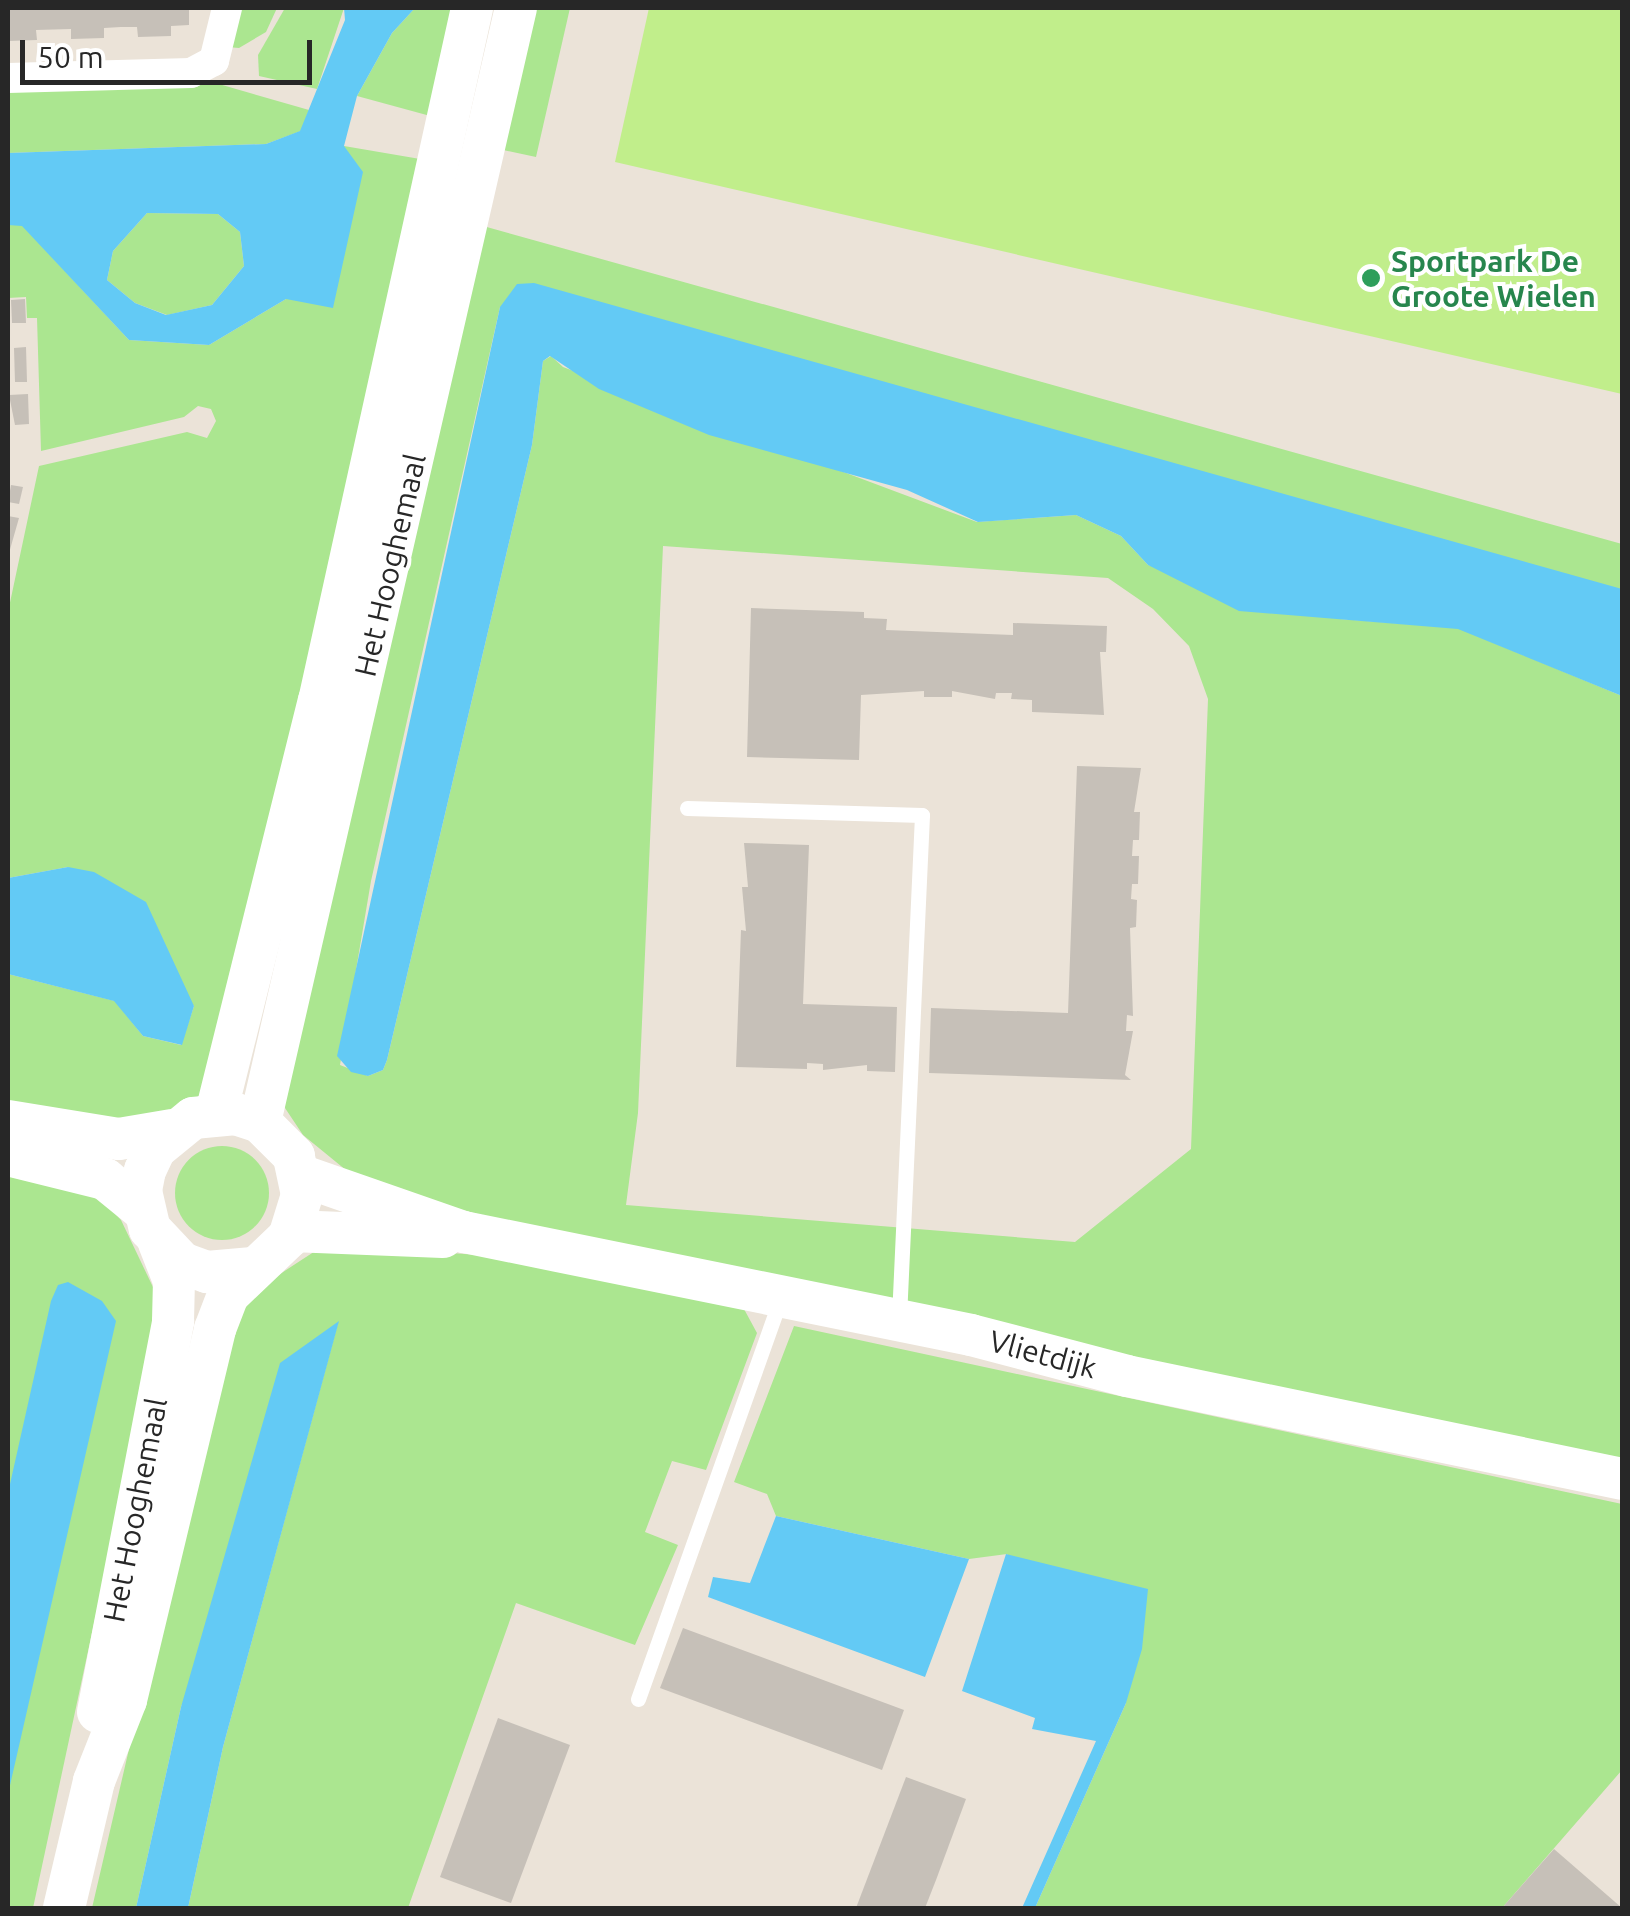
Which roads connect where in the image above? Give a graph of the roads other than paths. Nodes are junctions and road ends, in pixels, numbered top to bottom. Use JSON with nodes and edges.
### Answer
{"nodes":[{"id":1,"x":227,"y":8,"type":"edge"},
{"id":2,"x":472,"y":8,"type":"edge"},
{"id":3,"x":516,"y":8,"type":"edge"},
{"id":4,"x":8,"y":78,"type":"edge"},
{"id":5,"x":686,"y":808,"type":"dead end"},
{"id":6,"x":216,"y":1113,"type":"junction"},
{"id":7,"x":8,"y":1121,"type":"edge"},
{"id":8,"x":260,"y":1122,"type":"junction"},
{"id":9,"x":172,"y":1130,"type":"junction"},
{"id":10,"x":8,"y":1155,"type":"edge"},
{"id":11,"x":300,"y":1175,"type":"junction"},
{"id":12,"x":151,"y":1227,"type":"junction"},
{"id":13,"x":292,"y":1231,"type":"junction"},
{"id":14,"x":464,"y":1232,"type":"junction"},
{"id":15,"x":253,"y":1268,"type":"junction"},
{"id":16,"x":781,"y":1297,"type":"junction"},
{"id":17,"x":898,"y":1321,"type":"junction"},
{"id":18,"x":1622,"y":1479,"type":"edge"},
{"id":19,"x":638,"y":1699,"type":"dead end"},
{"id":20,"x":94,"y":1780,"type":"junction"},
{"id":21,"x":64,"y":1908,"type":"edge"}],
"edges":[{"from":1,"to":4,"type":"street"},
{"from":2,"to":6,"type":"street","name":"Het Hooghemaal"},
{"from":3,"to":8,"type":"street","name":"Het Hooghemaal"},
{"from":5,"to":17,"type":"lane"},
{"from":6,"to":8,"type":"street"},
{"from":6,"to":9,"type":"street"},
{"from":7,"to":9,"type":"street"},
{"from":8,"to":11,"type":"street"},
{"from":9,"to":12,"type":"street"},
{"from":10,"to":12,"type":"street"},
{"from":11,"to":13,"type":"street"},
{"from":11,"to":14,"type":"street","name":"Vlietdijk"},
{"from":12,"to":15,"type":"street"},
{"from":12,"to":20,"type":"street","name":"Het Hooghemaal"},
{"from":13,"to":14,"type":"street","name":"Vlietdijk"},
{"from":13,"to":15,"type":"street"},
{"from":14,"to":16,"type":"street","name":"Vlietdijk"},
{"from":15,"to":20,"type":"street","name":"Het Hooghemaal"},
{"from":16,"to":17,"type":"street","name":"Vlietdijk"},
{"from":16,"to":19,"type":"lane"},
{"from":17,"to":18,"type":"street","name":"Vlietdijk"},
{"from":20,"to":21,"type":"street","name":"Het Hooghemaal"}]}
